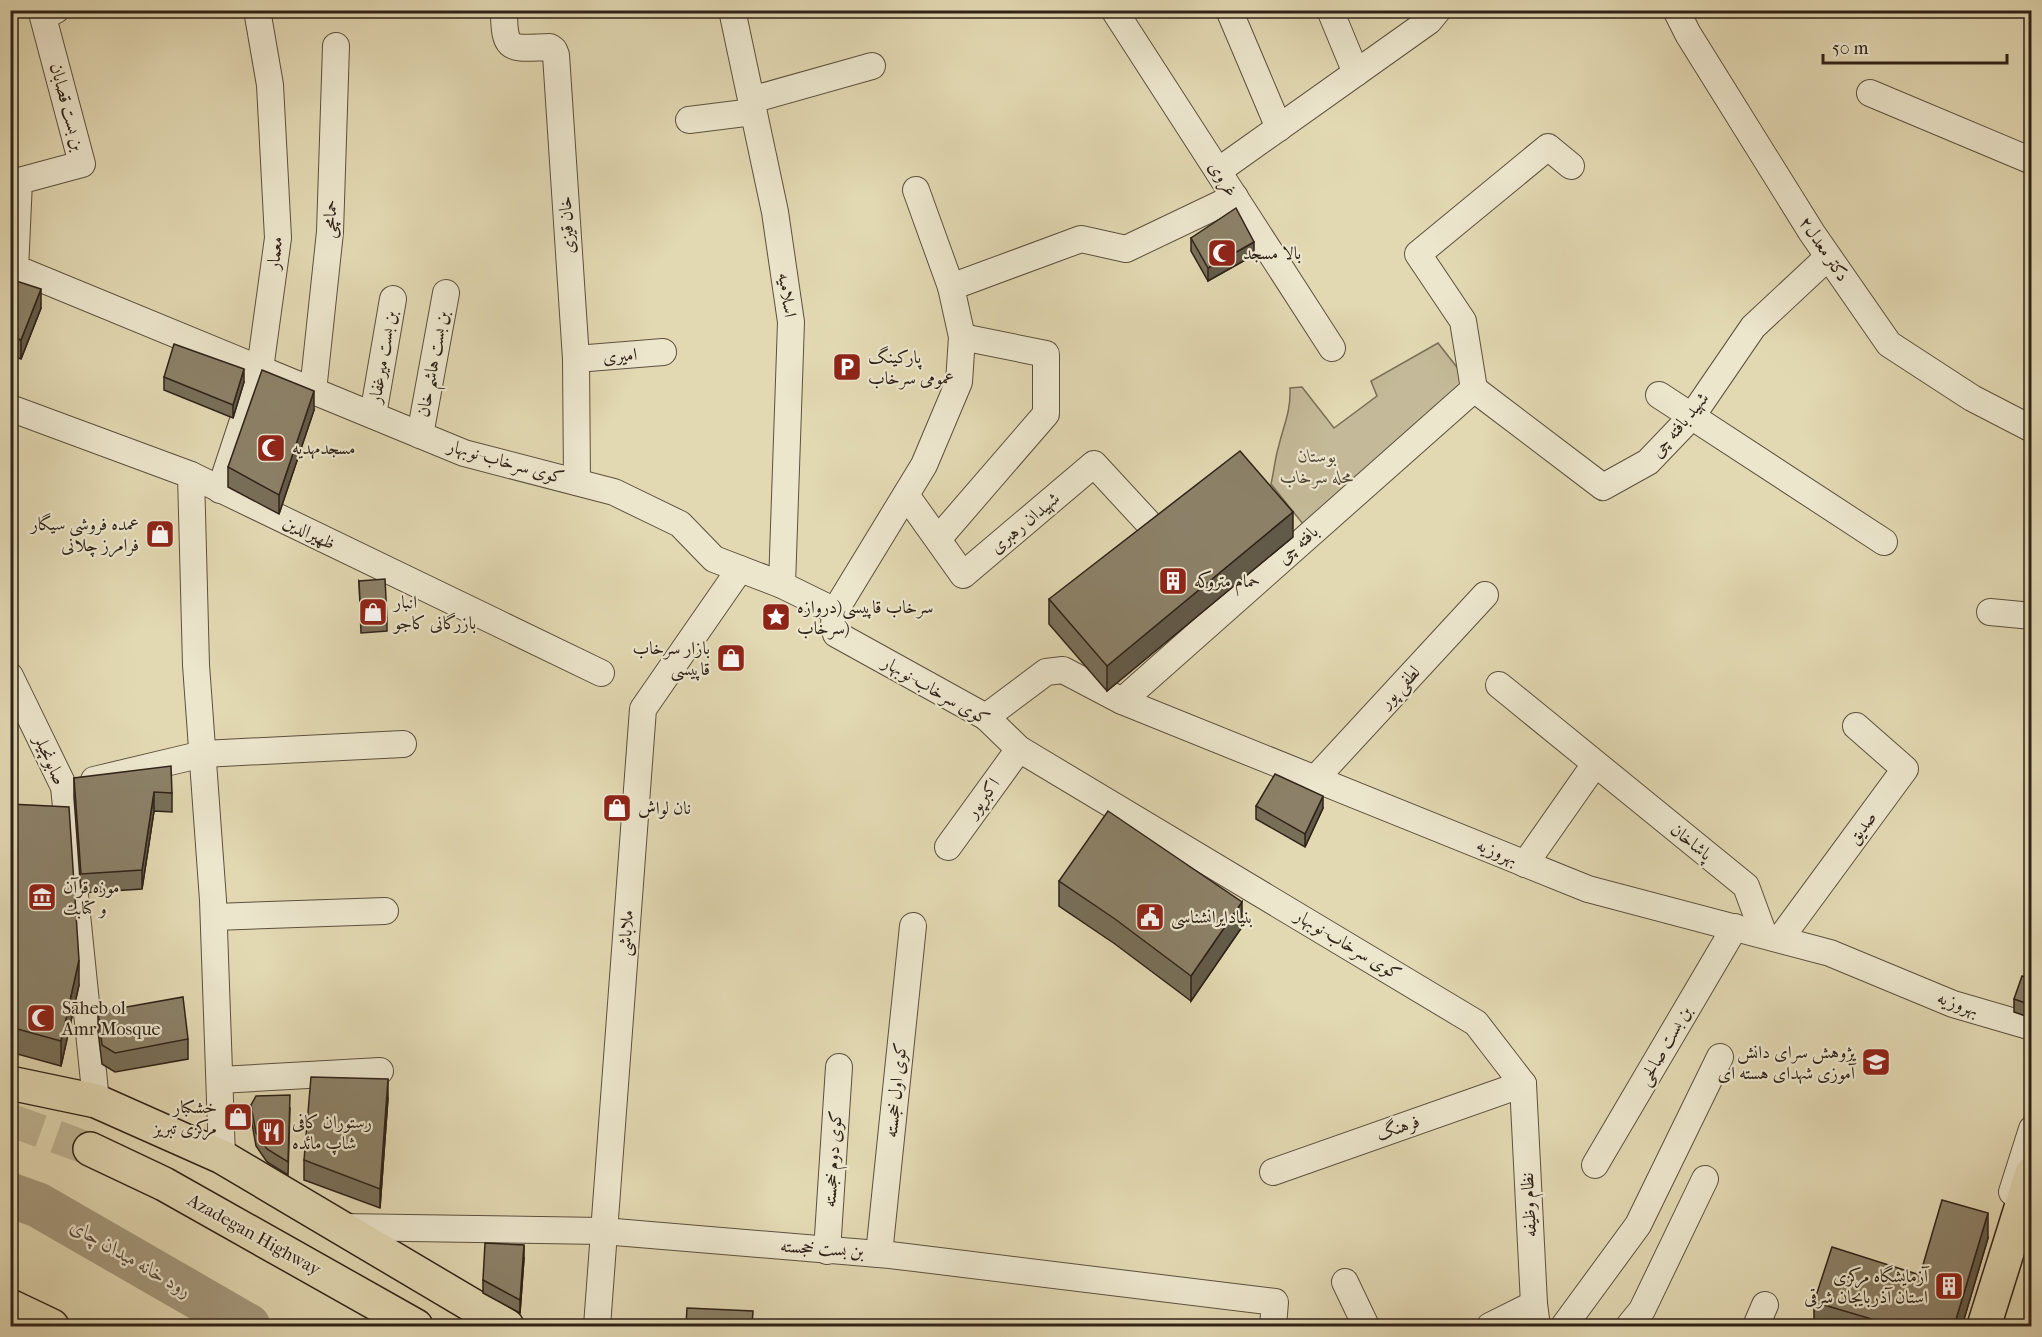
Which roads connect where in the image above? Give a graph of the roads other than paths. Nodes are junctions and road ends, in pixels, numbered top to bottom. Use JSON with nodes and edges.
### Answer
{"nodes":[{"id":1,"x":56,"y":10,"type":"edge"},
{"id":2,"x":257,"y":10,"type":"edge"},
{"id":3,"x":504,"y":10,"type":"edge"},
{"id":4,"x":732,"y":10,"type":"edge"},
{"id":5,"x":1114,"y":10,"type":"edge"},
{"id":6,"x":1229,"y":10,"type":"edge"},
{"id":7,"x":1329,"y":10,"type":"edge"},
{"id":8,"x":1438,"y":10,"type":"edge"},
{"id":9,"x":1676,"y":10,"type":"edge"},
{"id":10,"x":336,"y":46,"type":"dead end"},
{"id":11,"x":872,"y":66,"type":"dead end"},
{"id":12,"x":1356,"y":73,"type":"junction"},
{"id":13,"x":1870,"y":93,"type":"dead end"},
{"id":14,"x":752,"y":106,"type":"junction"},
{"id":15,"x":689,"y":120,"type":"dead end"},
{"id":16,"x":1278,"y":128,"type":"junction"},
{"id":17,"x":2031,"y":161,"type":"edge"},
{"id":18,"x":1570,"y":166,"type":"dead end"},
{"id":19,"x":1218,"y":171,"type":"junction"},
{"id":20,"x":916,"y":190,"type":"dead end"},
{"id":21,"x":1235,"y":197,"type":"junction"},
{"id":22,"x":1828,"y":256,"type":"junction"},
{"id":23,"x":13,"y":270,"type":"edge"},
{"id":24,"x":951,"y":287,"type":"junction"},
{"id":25,"x":446,"y":293,"type":"dead end"},
{"id":26,"x":393,"y":299,"type":"dead end"},
{"id":27,"x":962,"y":336,"type":"junction"},
{"id":28,"x":1332,"y":348,"type":"dead end"},
{"id":29,"x":663,"y":352,"type":"dead end"},
{"id":30,"x":576,"y":359,"type":"junction"},
{"id":31,"x":260,"y":369,"type":"junction"},
{"id":32,"x":1474,"y":389,"type":"junction"},
{"id":33,"x":313,"y":391,"type":"junction"},
{"id":34,"x":1659,"y":395,"type":"dead end"},
{"id":35,"x":10,"y":408,"type":"edge"},
{"id":36,"x":373,"y":415,"type":"junction"},
{"id":37,"x":1692,"y":416,"type":"junction"},
{"id":38,"x":2031,"y":429,"type":"edge"},
{"id":39,"x":420,"y":435,"type":"junction"},
{"id":40,"x":190,"y":475,"type":"junction"},
{"id":41,"x":576,"y":482,"type":"junction"},
{"id":42,"x":220,"y":490,"type":"junction"},
{"id":43,"x":906,"y":495,"type":"junction"},
{"id":44,"x":1154,"y":529,"type":"edge"},
{"id":45,"x":938,"y":540,"type":"junction"},
{"id":46,"x":1884,"y":542,"type":"dead end"},
{"id":47,"x":740,"y":569,"type":"junction"},
{"id":48,"x":782,"y":585,"type":"junction"},
{"id":49,"x":1485,"y":595,"type":"dead end"},
{"id":50,"x":835,"y":611,"type":"junction"},
{"id":51,"x":1990,"y":612,"type":"dead end"},
{"id":52,"x":2031,"y":616,"type":"edge"},
{"id":53,"x":601,"y":673,"type":"dead end"},
{"id":54,"x":10,"y":676,"type":"edge"},
{"id":55,"x":1499,"y":685,"type":"dead end"},
{"id":56,"x":1122,"y":701,"type":"junction"},
{"id":57,"x":986,"y":717,"type":"junction"},
{"id":58,"x":1856,"y":726,"type":"dead end"},
{"id":59,"x":403,"y":744,"type":"dead end"},
{"id":60,"x":1019,"y":749,"type":"junction"},
{"id":61,"x":202,"y":754,"type":"junction"},
{"id":62,"x":1595,"y":764,"type":"junction"},
{"id":63,"x":1315,"y":779,"type":"junction"},
{"id":64,"x":64,"y":787,"type":"junction"},
{"id":65,"x":948,"y":848,"type":"dead end"},
{"id":66,"x":1526,"y":864,"type":"junction"},
{"id":67,"x":385,"y":911,"type":"dead end"},
{"id":68,"x":214,"y":917,"type":"junction"},
{"id":69,"x":913,"y":926,"type":"dead end"},
{"id":70,"x":1735,"y":927,"type":"junction"},
{"id":71,"x":1772,"y":937,"type":"junction"},
{"id":72,"x":2031,"y":1027,"type":"edge"},
{"id":73,"x":1720,"y":1057,"type":"dead end"},
{"id":74,"x":839,"y":1067,"type":"dead end"},
{"id":75,"x":380,"y":1071,"type":"dead end"},
{"id":76,"x":220,"y":1080,"type":"junction"},
{"id":77,"x":10,"y":1083,"type":"edge"},
{"id":78,"x":1523,"y":1084,"type":"junction"},
{"id":79,"x":96,"y":1101,"type":"junction"},
{"id":80,"x":2031,"y":1129,"type":"edge"},
{"id":81,"x":90,"y":1149,"type":"tunnel mouth"},
{"id":82,"x":222,"y":1157,"type":"junction"},
{"id":83,"x":1595,"y":1165,"type":"dead end"},
{"id":84,"x":1273,"y":1172,"type":"dead end"},
{"id":85,"x":2031,"y":1173,"type":"edge"},
{"id":86,"x":1705,"y":1179,"type":"dead end"},
{"id":87,"x":341,"y":1227,"type":"junction"},
{"id":88,"x":603,"y":1231,"type":"junction"},
{"id":89,"x":827,"y":1251,"type":"junction"},
{"id":90,"x":879,"y":1254,"type":"junction"},
{"id":91,"x":1345,"y":1282,"type":"dead end"},
{"id":92,"x":10,"y":1306,"type":"edge"},
{"id":93,"x":1536,"y":1315,"type":"edge"},
{"id":94,"x":52,"y":1326,"type":"edge"},
{"id":95,"x":416,"y":1326,"type":"edge"},
{"id":96,"x":507,"y":1326,"type":"edge"},
{"id":97,"x":597,"y":1326,"type":"edge"},
{"id":98,"x":1273,"y":1326,"type":"edge"},
{"id":99,"x":1366,"y":1326,"type":"edge"},
{"id":100,"x":1490,"y":1326,"type":"edge"},
{"id":101,"x":1564,"y":1326,"type":"edge"},
{"id":102,"x":1629,"y":1326,"type":"edge"},
{"id":103,"x":1971,"y":1326,"type":"edge"},
{"id":104,"x":1984,"y":1326,"type":"edge"}],
"edges":[{"from":1,"to":23,"type":"street","name":"بن بست قصابان"},
{"from":2,"to":31,"type":"street","name":"معمار"},
{"from":3,"to":30,"type":"street","name":"خان قیزی"},
{"from":4,"to":14,"type":"street","name":"اسلامیه"},
{"from":5,"to":19,"type":"street","name":"غروی"},
{"from":6,"to":16,"type":"street"},
{"from":7,"to":12,"type":"street"},
{"from":8,"to":12,"type":"street"},
{"from":9,"to":22,"type":"street","name":"دکتر معدل۲"},
{"from":10,"to":33,"type":"street","name":"حمامچی"},
{"from":11,"to":14,"type":"street"},
{"from":12,"to":16,"type":"street"},
{"from":13,"to":17,"type":"street"},
{"from":14,"to":15,"type":"street"},
{"from":14,"to":48,"type":"street","name":"اسلامیه"},
{"from":16,"to":19,"type":"street"},
{"from":18,"to":32,"type":"street"},
{"from":19,"to":21,"type":"street","name":"غروی"},
{"from":20,"to":24,"type":"street"},
{"from":21,"to":24,"type":"street"},
{"from":21,"to":28,"type":"street","name":"غروی"},
{"from":22,"to":37,"type":"street","name":"شهید بافته چی"},
{"from":22,"to":38,"type":"street","name":"دکتر معدل۲"},
{"from":23,"to":31,"type":"street","name":"کوی سرخاب-نوبهار"},
{"from":24,"to":27,"type":"street"},
{"from":25,"to":39,"type":"street","name":"بن بست هاشم خان"},
{"from":26,"to":36,"type":"street","name":"بن بست میرغفار"},
{"from":27,"to":43,"type":"street"},
{"from":27,"to":45,"type":"street"},
{"from":29,"to":30,"type":"street","name":"امیری"},
{"from":30,"to":41,"type":"street","name":"خان قیزی"},
{"from":31,"to":33,"type":"street","name":"کوی سرخاب-نوبهار"},
{"from":31,"to":42,"type":"street","name":"معمار"},
{"from":32,"to":37,"type":"street","name":"شهید بافته چی"},
{"from":32,"to":56,"type":"street","name":"بافته چی"},
{"from":33,"to":36,"type":"street","name":"کوی سرخاب-نوبهار"},
{"from":34,"to":37,"type":"street"},
{"from":35,"to":40,"type":"street","name":"ظهیرالدین"},
{"from":36,"to":39,"type":"street","name":"کوی سرخاب-نوبهار"},
{"from":37,"to":46,"type":"street"},
{"from":39,"to":41,"type":"street","name":"کوی سرخاب-نوبهار"},
{"from":40,"to":42,"type":"street","name":"ظهیرالدین"},
{"from":40,"to":61,"type":"street"},
{"from":41,"to":47,"type":"street","name":"کوی سرخاب-نوبهار"},
{"from":42,"to":53,"type":"street","name":"ظهیرالدین"},
{"from":43,"to":45,"type":"street","name":"شهیدان رهبری"},
{"from":43,"to":50,"type":"street"},
{"from":44,"to":45,"type":"street","name":"شهیدان رهبری"},
{"from":47,"to":48,"type":"street","name":"کوی سرخاب-نوبهار"},
{"from":47,"to":88,"type":"street","name":"ملاباشی"},
{"from":48,"to":50,"type":"street","name":"کوی سرخاب-نوبهار"},
{"from":49,"to":63,"type":"street","name":"لطفی پور"},
{"from":50,"to":57,"type":"street","name":"کوی سرخاب-نوبهار"},
{"from":51,"to":52,"type":"street"},
{"from":54,"to":64,"type":"street","name":"صابونچیلر"},
{"from":55,"to":62,"type":"street","name":"پاشاخان"},
{"from":56,"to":57,"type":"street","name":"بهروزیه"},
{"from":56,"to":63,"type":"street","name":"بهروزیه"},
{"from":57,"to":60,"type":"street","name":"کوی سرخاب-نوبهار"},
{"from":58,"to":71,"type":"street","name":"صدیق"},
{"from":59,"to":61,"type":"street"},
{"from":60,"to":65,"type":"street","name":"اکبرپور"},
{"from":60,"to":78,"type":"street","name":"کوی سرخاب-نوبهار"},
{"from":61,"to":64,"type":"street"},
{"from":61,"to":68,"type":"street"},
{"from":62,"to":66,"type":"street"},
{"from":62,"to":71,"type":"street","name":"پاشاخان"},
{"from":63,"to":66,"type":"street","name":"بهروزیه"},
{"from":64,"to":79,"type":"street","name":"صابونچیلر"},
{"from":66,"to":70,"type":"street","name":"بهروزیه"},
{"from":67,"to":68,"type":"street"},
{"from":68,"to":76,"type":"street"},
{"from":69,"to":90,"type":"street","name":"کوی اول خجسته"},
{"from":70,"to":71,"type":"street","name":"بهروزیه"},
{"from":70,"to":83,"type":"street","name":"بن بست صالحی"},
{"from":71,"to":72,"type":"street","name":"بهروزیه"},
{"from":73,"to":101,"type":"street"},
{"from":74,"to":89,"type":"street","name":"کوی دوم خجسته"},
{"from":75,"to":76,"type":"street"},
{"from":76,"to":82,"type":"street"},
{"from":77,"to":79,"type":"main road"},
{"from":78,"to":84,"type":"street","name":"فرهنگ"},
{"from":78,"to":93,"type":"street","name":"نظام وظیفه"},
{"from":79,"to":82,"type":"main road"},
{"from":80,"to":103,"type":"street"},
{"from":81,"to":95,"type":"main road","name":"Azadegan Highway"},
{"from":82,"to":87,"type":"main road"},
{"from":85,"to":104,"type":"main road"},
{"from":86,"to":102,"type":"street"},
{"from":87,"to":88,"type":"street","name":"بن بست خجسته"},
{"from":87,"to":96,"type":"main road"},
{"from":88,"to":89,"type":"street","name":"بن بست خجسته"},
{"from":88,"to":97,"type":"street","name":"ملاباشی"},
{"from":89,"to":90,"type":"street","name":"بن بست خجسته"},
{"from":90,"to":98,"type":"street","name":"بن بست خجسته"},
{"from":91,"to":99,"type":"street"},
{"from":92,"to":94,"type":"main road"},
{"from":93,"to":100,"type":"street"}]}
